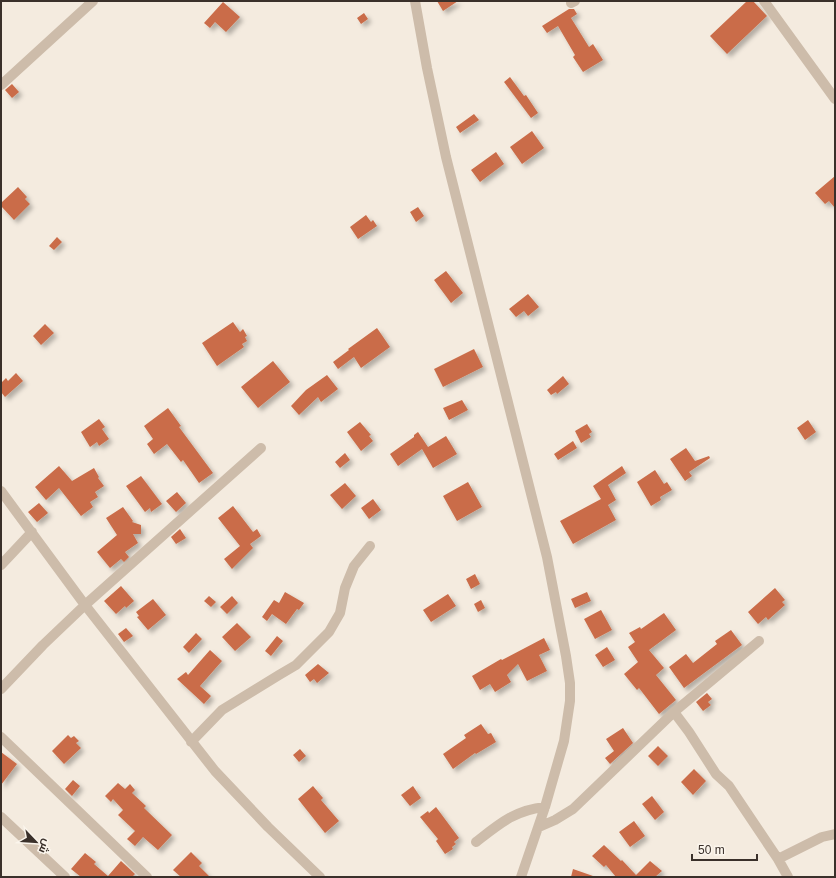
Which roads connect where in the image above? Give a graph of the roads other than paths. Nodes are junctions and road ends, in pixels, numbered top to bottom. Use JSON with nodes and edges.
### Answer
{"nodes":[{"id":1,"x":93,"y":1,"type":"edge"},
{"id":2,"x":416,"y":1,"type":"edge"},
{"id":3,"x":764,"y":1,"type":"edge"},
{"id":4,"x":1,"y":85,"type":"edge"},
{"id":5,"x":835,"y":99,"type":"edge"},
{"id":6,"x":261,"y":448,"type":"dead end"},
{"id":7,"x":1,"y":492,"type":"edge"},
{"id":8,"x":32,"y":532,"type":"junction"},
{"id":9,"x":370,"y":546,"type":"dead end"},
{"id":10,"x":1,"y":565,"type":"edge"},
{"id":11,"x":85,"y":605,"type":"junction"},
{"id":12,"x":759,"y":641,"type":"dead end"},
{"id":13,"x":1,"y":688,"type":"edge"},
{"id":14,"x":674,"y":712,"type":"junction"},
{"id":15,"x":1,"y":737,"type":"edge"},
{"id":16,"x":191,"y":742,"type":"junction"},
{"id":17,"x":545,"y":807,"type":"junction"},
{"id":18,"x":1,"y":817,"type":"edge"},
{"id":19,"x":539,"y":827,"type":"junction"},
{"id":20,"x":835,"y":834,"type":"edge"},
{"id":21,"x":476,"y":842,"type":"dead end"},
{"id":22,"x":778,"y":859,"type":"junction"},
{"id":23,"x":65,"y":877,"type":"edge"},
{"id":24,"x":147,"y":877,"type":"edge"},
{"id":25,"x":320,"y":877,"type":"edge"},
{"id":26,"x":521,"y":877,"type":"edge"},
{"id":27,"x":788,"y":877,"type":"edge"}],
"edges":[{"from":1,"to":4,"type":"street"},
{"from":2,"to":17,"type":"street"},
{"from":3,"to":5,"type":"street"},
{"from":6,"to":11,"type":"street"},
{"from":7,"to":8,"type":"street"},
{"from":8,"to":10,"type":"street"},
{"from":8,"to":11,"type":"street"},
{"from":9,"to":16,"type":"street"},
{"from":11,"to":13,"type":"street"},
{"from":11,"to":16,"type":"street"},
{"from":12,"to":14,"type":"street"},
{"from":14,"to":19,"type":"street"},
{"from":14,"to":22,"type":"street"},
{"from":15,"to":24,"type":"street"},
{"from":16,"to":25,"type":"street"},
{"from":17,"to":19,"type":"street"},
{"from":17,"to":21,"type":"street"},
{"from":18,"to":23,"type":"street"},
{"from":19,"to":26,"type":"street"},
{"from":20,"to":22,"type":"street"},
{"from":22,"to":27,"type":"street"}]}
